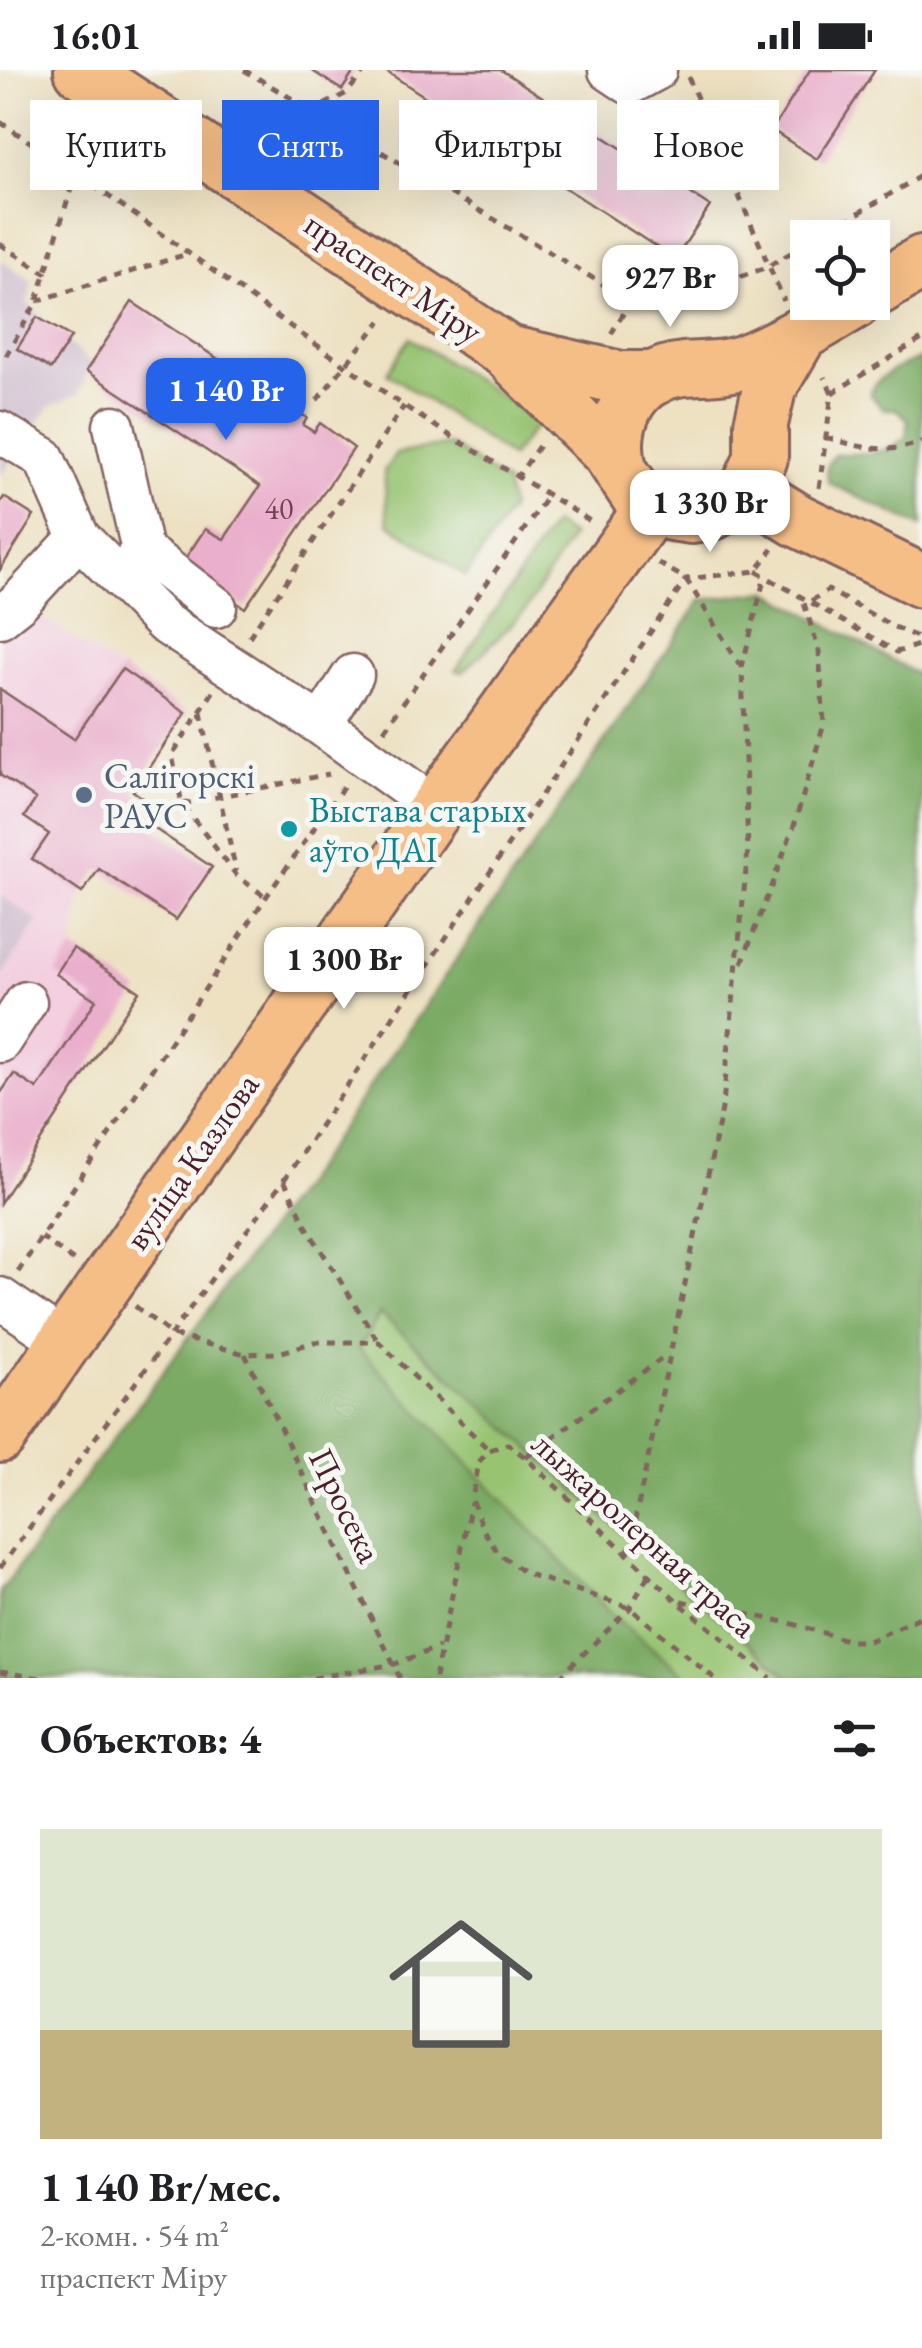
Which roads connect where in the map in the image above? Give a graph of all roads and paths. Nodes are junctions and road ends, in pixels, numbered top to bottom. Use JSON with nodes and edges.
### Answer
{"nodes":[{"id":1,"x":81,"y":70,"type":"edge"},
{"id":2,"x":244,"y":70,"type":"edge"},
{"id":3,"x":365,"y":70,"type":"edge"},
{"id":4,"x":609,"y":70,"type":"edge"},
{"id":5,"x":656,"y":70,"type":"edge"},
{"id":6,"x":685,"y":70,"type":"edge"},
{"id":7,"x":291,"y":100,"type":"edge"},
{"id":8,"x":335,"y":100,"type":"edge"},
{"id":9,"x":0,"y":122,"type":"edge"},
{"id":10,"x":30,"y":142,"type":"edge"},
{"id":11,"x":379,"y":153,"type":"edge"},
{"id":12,"x":922,"y":175,"type":"edge"},
{"id":13,"x":71,"y":190,"type":"edge"},
{"id":14,"x":101,"y":190,"type":"edge"},
{"id":15,"x":847,"y":220,"type":"edge"},
{"id":16,"x":0,"y":244,"type":"edge"},
{"id":17,"x":189,"y":253,"type":"junction"},
{"id":18,"x":790,"y":254,"type":"edge"},
{"id":19,"x":922,"y":262,"type":"edge"},
{"id":20,"x":768,"y":267,"type":"junction"},
{"id":21,"x":47,"y":274,"type":"junction"},
{"id":22,"x":890,"y":281,"type":"edge"},
{"id":23,"x":37,"y":301,"type":"junction"},
{"id":24,"x":825,"y":320,"type":"edge"},
{"id":25,"x":381,"y":321,"type":"dead end"},
{"id":26,"x":801,"y":334,"type":"junction"},
{"id":27,"x":922,"y":339,"type":"edge"},
{"id":28,"x":507,"y":352,"type":"junction"},
{"id":29,"x":6,"y":356,"type":"dead end"},
{"id":30,"x":347,"y":365,"type":"junction"},
{"id":31,"x":677,"y":374,"type":"junction"},
{"id":32,"x":832,"y":393,"type":"dead end"},
{"id":33,"x":317,"y":400,"type":"dead end"},
{"id":34,"x":761,"y":424,"type":"junction"},
{"id":35,"x":114,"y":426,"type":"dead end"},
{"id":36,"x":0,"y":432,"type":"edge"},
{"id":37,"x":826,"y":438,"type":"dead end"},
{"id":38,"x":922,"y":441,"type":"edge"},
{"id":39,"x":746,"y":489,"type":"junction"},
{"id":40,"x":633,"y":508,"type":"junction"},
{"id":41,"x":79,"y":537,"type":"junction"},
{"id":42,"x":131,"y":564,"type":"junction"},
{"id":43,"x":756,"y":571,"type":"dead end"},
{"id":44,"x":765,"y":576,"type":"junction"},
{"id":45,"x":922,"y":581,"type":"edge"},
{"id":46,"x":802,"y":597,"type":"junction"},
{"id":47,"x":811,"y":601,"type":"junction"},
{"id":48,"x":216,"y":607,"type":"dead end"},
{"id":49,"x":0,"y":617,"type":"edge"},
{"id":50,"x":922,"y":641,"type":"edge"},
{"id":51,"x":742,"y":668,"type":"junction"},
{"id":52,"x":353,"y":675,"type":"dead end"},
{"id":53,"x":201,"y":713,"type":"dead end"},
{"id":54,"x":320,"y":725,"type":"junction"},
{"id":55,"x":360,"y":764,"type":"junction"},
{"id":56,"x":219,"y":796,"type":"junction"},
{"id":57,"x":182,"y":804,"type":"dead end"},
{"id":58,"x":436,"y":808,"type":"junction"},
{"id":59,"x":237,"y":876,"type":"dead end"},
{"id":60,"x":739,"y":970,"type":"junction"},
{"id":61,"x":26,"y":1002,"type":"dead end"},
{"id":62,"x":0,"y":1042,"type":"edge"},
{"id":63,"x":284,"y":1180,"type":"junction"},
{"id":64,"x":0,"y":1298,"type":"edge"},
{"id":65,"x":172,"y":1335,"type":"junction"},
{"id":66,"x":379,"y":1342,"type":"junction"},
{"id":67,"x":66,"y":1344,"type":"junction"},
{"id":68,"x":670,"y":1352,"type":"junction"},
{"id":69,"x":245,"y":1354,"type":"junction"},
{"id":70,"x":0,"y":1436,"type":"edge"},
{"id":71,"x":488,"y":1450,"type":"junction"},
{"id":72,"x":525,"y":1456,"type":"junction"},
{"id":73,"x":472,"y":1500,"type":"junction"},
{"id":74,"x":628,"y":1553,"type":"junction"},
{"id":75,"x":0,"y":1568,"type":"edge"},
{"id":76,"x":650,"y":1572,"type":"junction"},
{"id":77,"x":677,"y":1600,"type":"junction"},
{"id":78,"x":630,"y":1608,"type":"junction"},
{"id":79,"x":922,"y":1616,"type":"edge"},
{"id":80,"x":438,"y":1647,"type":"junction"},
{"id":81,"x":395,"y":1664,"type":"junction"},
{"id":82,"x":0,"y":1672,"type":"edge"},
{"id":83,"x":41,"y":1678,"type":"edge"},
{"id":84,"x":313,"y":1678,"type":"edge"},
{"id":85,"x":400,"y":1678,"type":"edge"},
{"id":86,"x":435,"y":1678,"type":"edge"},
{"id":87,"x":559,"y":1678,"type":"edge"},
{"id":88,"x":714,"y":1678,"type":"edge"},
{"id":89,"x":771,"y":1678,"type":"edge"}],
"edges":[{"from":1,"to":28,"type":"main road","name":"праспект Міру"},
{"from":2,"to":7,"type":"path"},
{"from":3,"to":8,"type":"path"},
{"from":4,"to":5,"type":"lane"},
{"from":6,"to":20,"type":"path"},
{"from":9,"to":10,"type":"path"},
{"from":11,"to":20,"type":"path"},
{"from":12,"to":15,"type":"path"},
{"from":13,"to":21,"type":"path"},
{"from":14,"to":17,"type":"path"},
{"from":16,"to":21,"type":"path"},
{"from":17,"to":23,"type":"path"},
{"from":17,"to":30,"type":"path"},
{"from":18,"to":20,"type":"path"},
{"from":19,"to":22,"type":"main road"},
{"from":21,"to":23,"type":"path"},
{"from":23,"to":29,"type":"path"},
{"from":24,"to":26,"type":"main road"},
{"from":25,"to":30,"type":"path"},
{"from":26,"to":31,"type":"main road"},
{"from":26,"to":34,"type":"main road"},
{"from":27,"to":32,"type":"path"},
{"from":28,"to":31,"type":"main road"},
{"from":28,"to":40,"type":"main road"},
{"from":30,"to":33,"type":"path"},
{"from":30,"to":55,"type":"path"},
{"from":31,"to":34,"type":"main road"},
{"from":31,"to":40,"type":"main road"},
{"from":34,"to":39,"type":"main road"},
{"from":35,"to":42,"type":"lane"},
{"from":36,"to":41,"type":"lane"},
{"from":37,"to":38,"type":"path"},
{"from":39,"to":40,"type":"main road"},
{"from":39,"to":45,"type":"main road"},
{"from":40,"to":58,"type":"main road","name":"вуліца Казлова"},
{"from":41,"to":42,"type":"lane"},
{"from":41,"to":49,"type":"lane"},
{"from":42,"to":48,"type":"lane"},
{"from":42,"to":54,"type":"lane"},
{"from":43,"to":44,"type":"path"},
{"from":44,"to":46,"type":"path"},
{"from":44,"to":51,"type":"path"},
{"from":46,"to":47,"type":"path"},
{"from":46,"to":60,"type":"path"},
{"from":47,"to":50,"type":"path"},
{"from":47,"to":50,"type":"path"},
{"from":51,"to":60,"type":"path"},
{"from":51,"to":63,"type":"path"},
{"from":52,"to":54,"type":"lane"},
{"from":53,"to":56,"type":"path"},
{"from":54,"to":55,"type":"lane"},
{"from":55,"to":56,"type":"path"},
{"from":55,"to":58,"type":"lane"},
{"from":55,"to":64,"type":"path"},
{"from":56,"to":57,"type":"path"},
{"from":56,"to":59,"type":"path"},
{"from":58,"to":67,"type":"main road","name":"вуліца Казлова"},
{"from":60,"to":68,"type":"path"},
{"from":61,"to":62,"type":"lane"},
{"from":63,"to":65,"type":"path"},
{"from":63,"to":66,"type":"path"},
{"from":64,"to":67,"type":"lane"},
{"from":65,"to":69,"type":"path"},
{"from":65,"to":75,"type":"path"},
{"from":66,"to":69,"type":"path"},
{"from":66,"to":71,"type":"path"},
{"from":67,"to":70,"type":"main road","name":"вуліца Казлова"},
{"from":68,"to":72,"type":"path"},
{"from":68,"to":74,"type":"path"},
{"from":69,"to":81,"type":"path","name":"Просека"},
{"from":71,"to":72,"type":"path","name":"лыжаролерная траса"},
{"from":71,"to":73,"type":"path","name":"лыжаролерная траса"},
{"from":72,"to":74,"type":"path","name":"лыжаролерная траса"},
{"from":73,"to":78,"type":"path","name":"лыжаролерная траса"},
{"from":73,"to":80,"type":"path"},
{"from":74,"to":76,"type":"path","name":"лыжаролерная траса"},
{"from":76,"to":77,"type":"path","name":"лыжаролерная траса"},
{"from":76,"to":78,"type":"path"},
{"from":77,"to":79,"type":"path"},
{"from":77,"to":89,"type":"path","name":"лыжаролерная траса"},
{"from":78,"to":87,"type":"path"},
{"from":78,"to":88,"type":"path","name":"лыжаролерная траса"},
{"from":80,"to":81,"type":"path"},
{"from":80,"to":86,"type":"path"},
{"from":81,"to":84,"type":"path"},
{"from":81,"to":85,"type":"path","name":"Просека"},
{"from":82,"to":83,"type":"path"}]}
